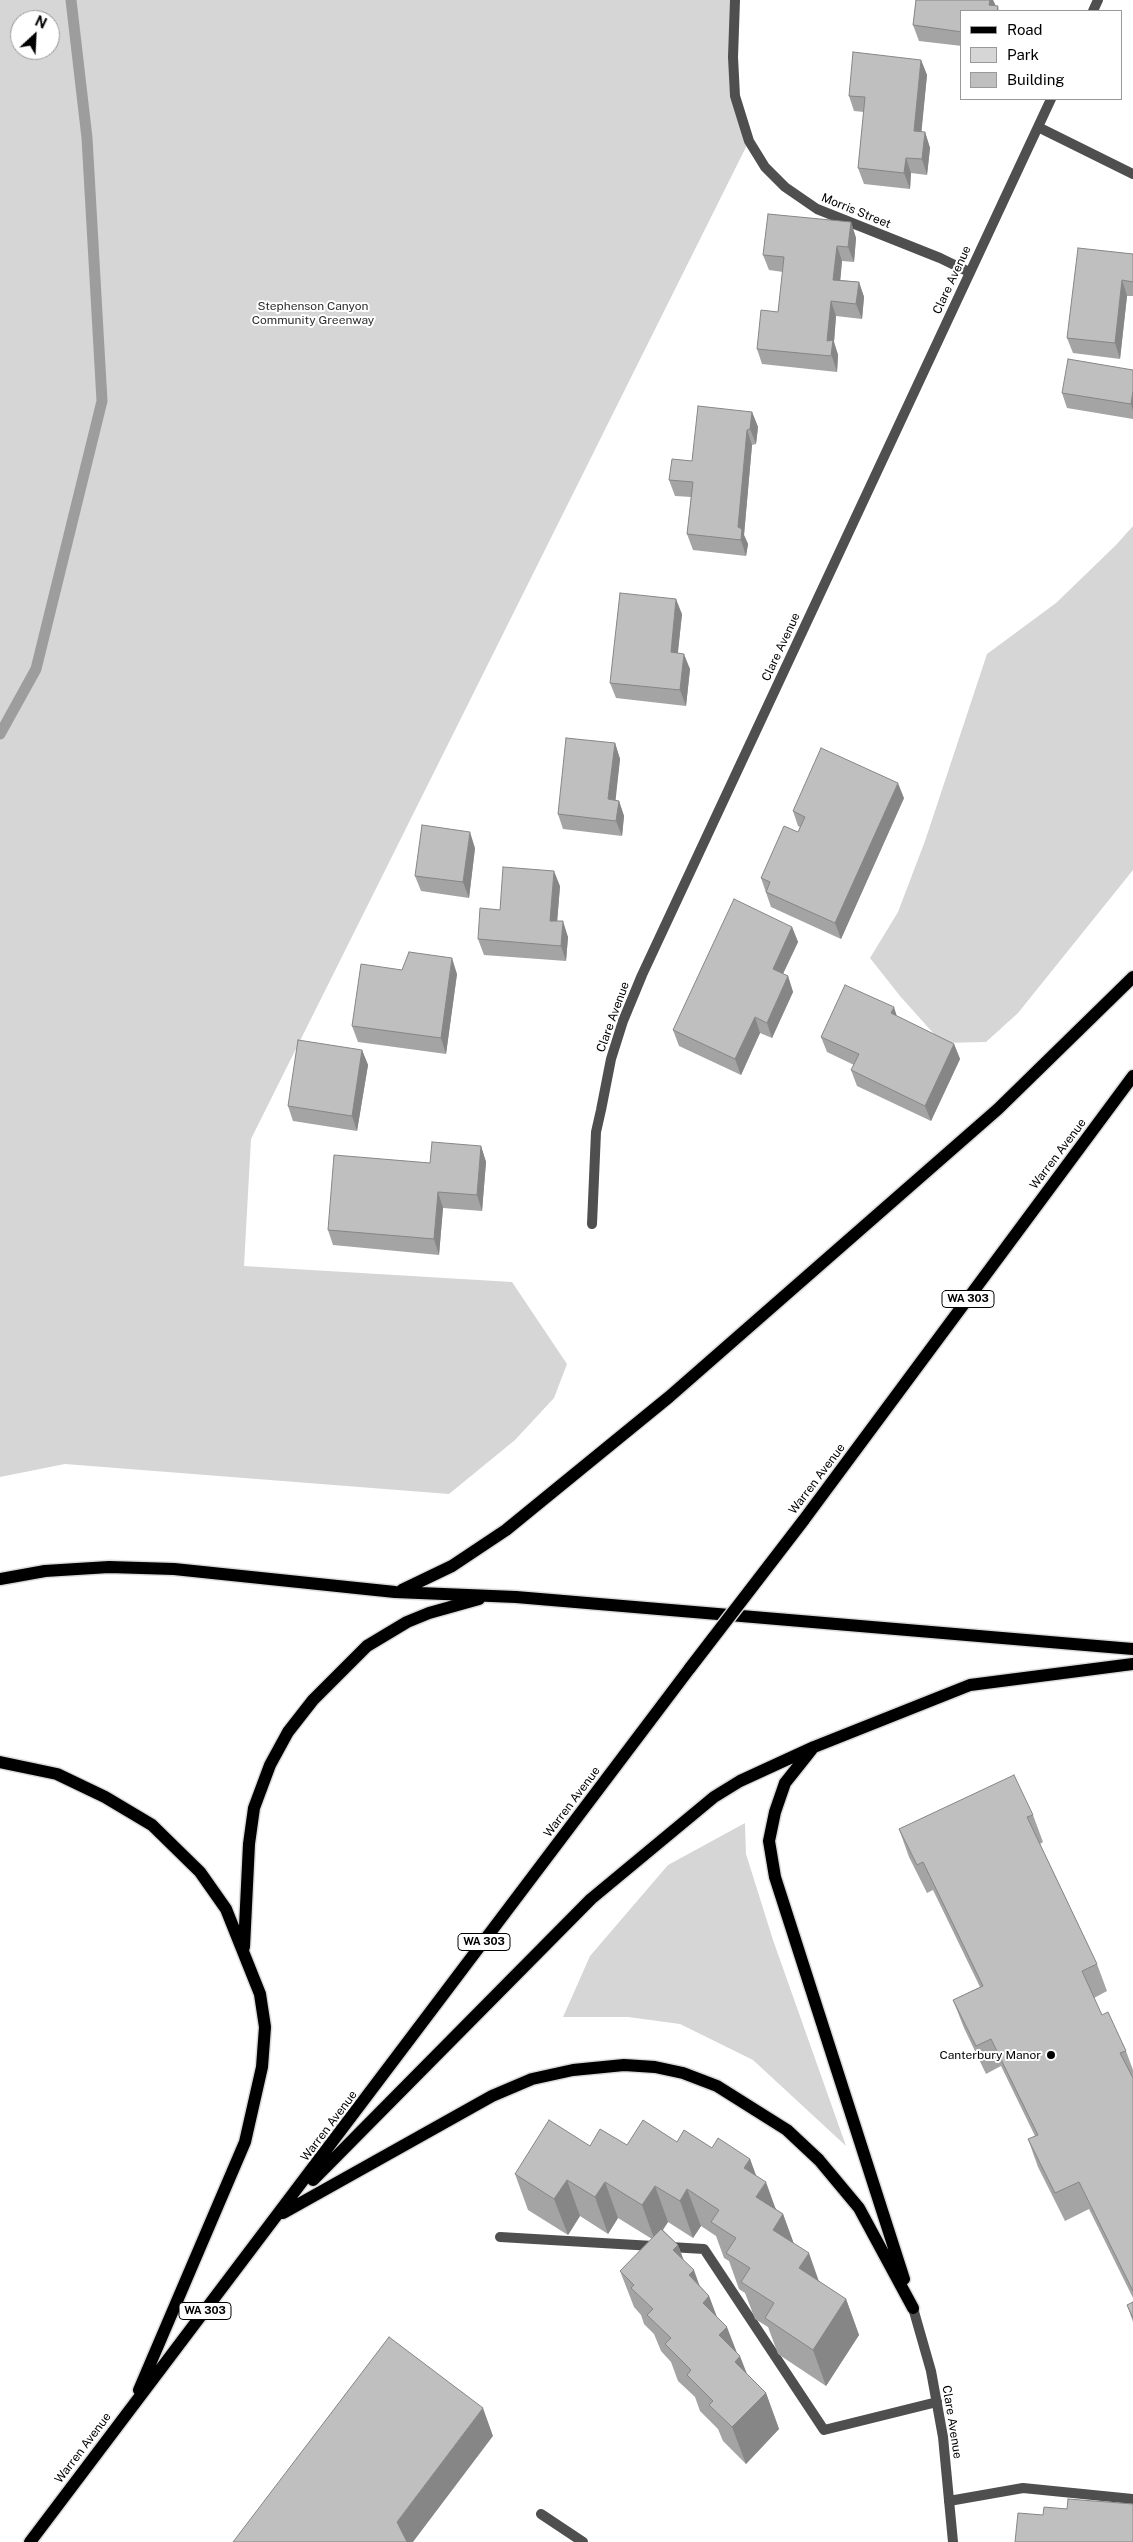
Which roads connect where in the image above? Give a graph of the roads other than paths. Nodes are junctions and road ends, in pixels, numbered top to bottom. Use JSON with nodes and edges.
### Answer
{"nodes":[{"id":1,"x":735,"y":0,"type":"edge"},
{"id":2,"x":1051,"y":100,"type":"edge"},
{"id":3,"x":1038,"y":127,"type":"junction"},
{"id":4,"x":1133,"y":174,"type":"edge"},
{"id":5,"x":969,"y":272,"type":"junction"},
{"id":6,"x":1133,"y":977,"type":"edge"},
{"id":7,"x":1133,"y":1076,"type":"edge"},
{"id":8,"x":592,"y":1224,"type":"dead end"},
{"id":9,"x":0,"y":1579,"type":"edge"},
{"id":10,"x":395,"y":1592,"type":"junction"},
{"id":11,"x":494,"y":1596,"type":"junction"},
{"id":12,"x":1133,"y":1649,"type":"edge"},
{"id":13,"x":1133,"y":1664,"type":"edge"},
{"id":14,"x":814,"y":1747,"type":"junction"},
{"id":15,"x":0,"y":1762,"type":"edge"},
{"id":16,"x":244,"y":1951,"type":"junction"},
{"id":17,"x":278,"y":2216,"type":"junction"},
{"id":18,"x":500,"y":2237,"type":"dead end"},
{"id":19,"x":913,"y":2308,"type":"junction"},
{"id":20,"x":937,"y":2402,"type":"junction"},
{"id":21,"x":132,"y":2406,"type":"junction"},
{"id":22,"x":1133,"y":2499,"type":"edge"},
{"id":23,"x":950,"y":2501,"type":"junction"},
{"id":24,"x":541,"y":2514,"type":"dead end"},
{"id":25,"x":30,"y":2542,"type":"edge"},
{"id":26,"x":583,"y":2542,"type":"edge"},
{"id":27,"x":952,"y":2542,"type":"edge"}],
"edges":[{"from":1,"to":5,"type":"street","name":"Morris Street"},
{"from":2,"to":3,"type":"street","name":"Clare Avenue"},
{"from":3,"to":4,"type":"street"},
{"from":3,"to":5,"type":"street","name":"Clare Avenue"},
{"from":5,"to":8,"type":"street","name":"Clare Avenue"},
{"from":6,"to":10,"type":"main road"},
{"from":7,"to":17,"type":"main road","name":"Warren Avenue","number":"WA 303","bridge":true},
{"from":9,"to":10,"type":"main road"},
{"from":10,"to":11,"type":"main road"},
{"from":11,"to":12,"type":"main road"},
{"from":11,"to":16,"type":"main road"},
{"from":13,"to":14,"type":"main road"},
{"from":14,"to":17,"type":"main road"},
{"from":14,"to":19,"type":"main road"},
{"from":15,"to":16,"type":"main road"},
{"from":16,"to":21,"type":"main road"},
{"from":17,"to":19,"type":"main road"},
{"from":17,"to":21,"type":"main road","name":"Warren Avenue","number":"WA 303"},
{"from":18,"to":20,"type":"street"},
{"from":19,"to":20,"type":"street","name":"Clare Avenue"},
{"from":20,"to":23,"type":"street","name":"Clare Avenue"},
{"from":21,"to":25,"type":"main road","name":"Warren Avenue","number":"WA 303"},
{"from":22,"to":23,"type":"street"},
{"from":23,"to":27,"type":"street","name":"Clare Avenue"},
{"from":24,"to":26,"type":"street"}]}
